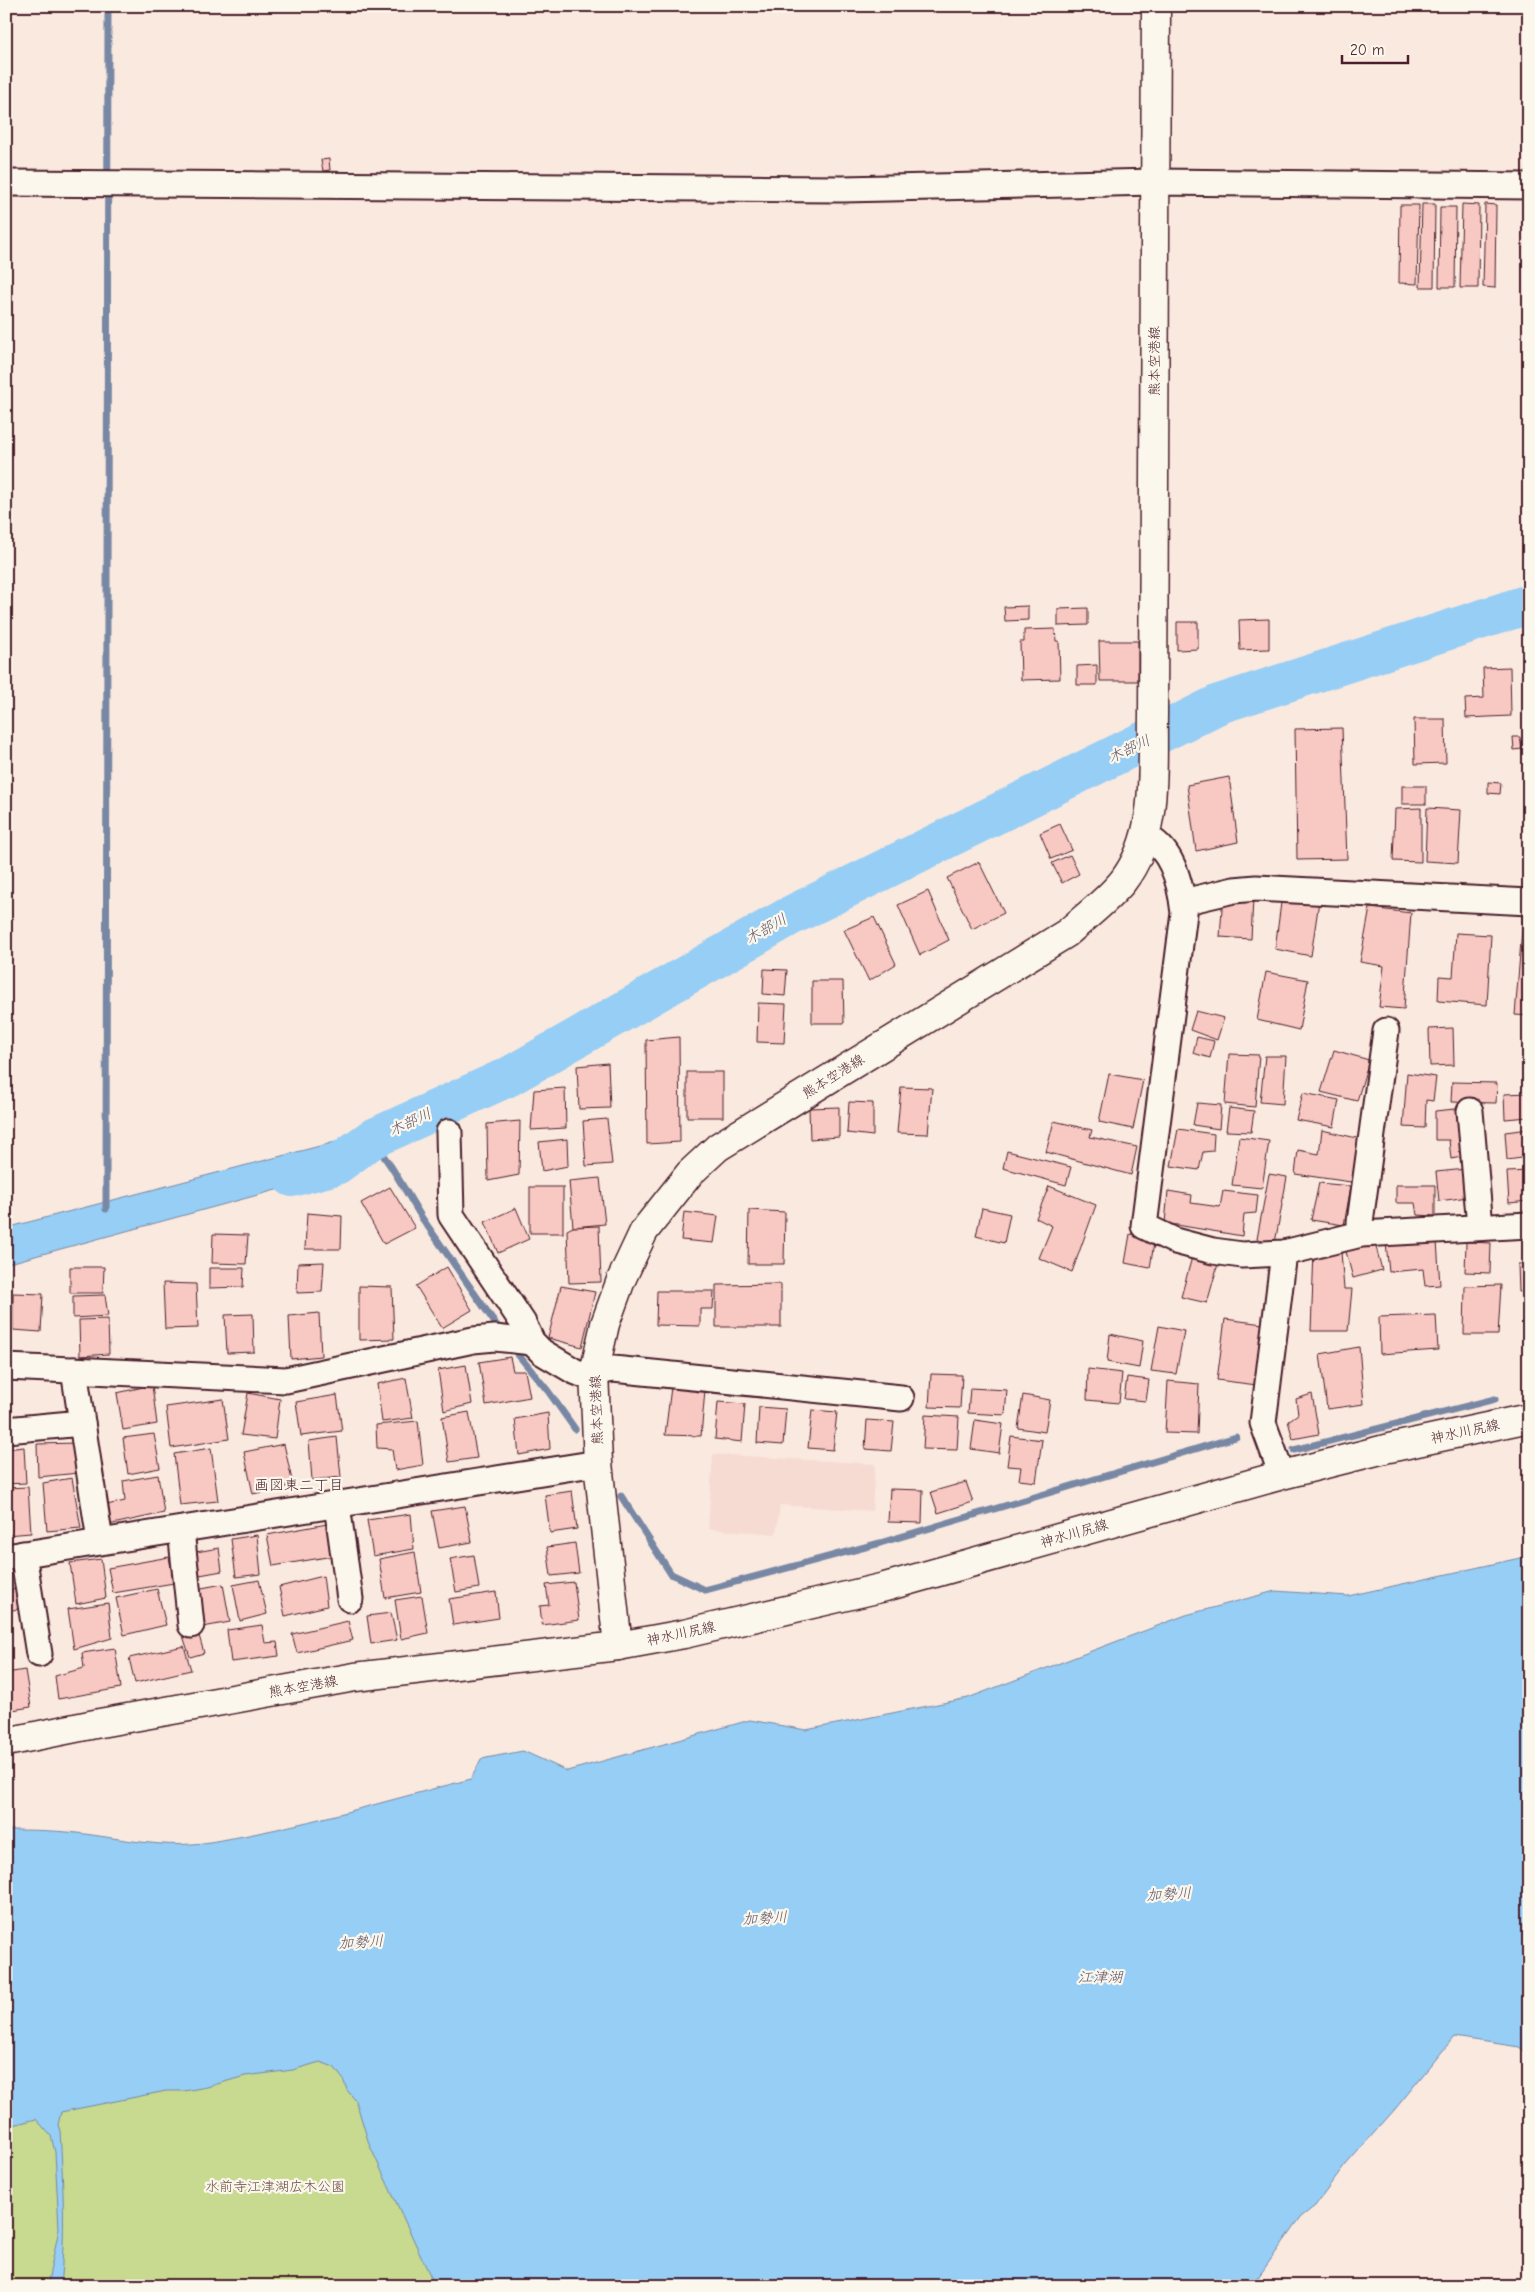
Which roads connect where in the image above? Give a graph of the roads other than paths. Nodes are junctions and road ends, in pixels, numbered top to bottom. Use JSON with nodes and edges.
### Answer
{"nodes":[{"id":1,"x":1156,"y":6,"type":"edge"},
{"id":2,"x":1155,"y":182,"type":"junction"},
{"id":3,"x":6,"y":183,"type":"edge"},
{"id":4,"x":1529,"y":186,"type":"edge"},
{"id":5,"x":1146,"y":837,"type":"junction"},
{"id":6,"x":1183,"y":902,"type":"junction"},
{"id":7,"x":1529,"y":902,"type":"edge"},
{"id":8,"x":1386,"y":1031,"type":"dead end"},
{"id":9,"x":1470,"y":1111,"type":"dead end"},
{"id":10,"x":449,"y":1132,"type":"dead end"},
{"id":11,"x":1529,"y":1225,"type":"edge"},
{"id":12,"x":1480,"y":1227,"type":"junction"},
{"id":13,"x":1361,"y":1234,"type":"junction"},
{"id":14,"x":1284,"y":1253,"type":"junction"},
{"id":15,"x":528,"y":1342,"type":"junction"},
{"id":16,"x":6,"y":1367,"type":"edge"},
{"id":17,"x":74,"y":1370,"type":"junction"},
{"id":18,"x":594,"y":1373,"type":"junction"},
{"id":19,"x":901,"y":1398,"type":"dead end"},
{"id":20,"x":1529,"y":1418,"type":"edge"},
{"id":21,"x":82,"y":1423,"type":"junction"},
{"id":22,"x":6,"y":1430,"type":"edge"},
{"id":23,"x":598,"y":1463,"type":"junction"},
{"id":24,"x":1282,"y":1474,"type":"junction"},
{"id":25,"x":337,"y":1504,"type":"junction"},
{"id":26,"x":181,"y":1530,"type":"junction"},
{"id":27,"x":100,"y":1541,"type":"junction"},
{"id":28,"x":14,"y":1555,"type":"edge"},
{"id":29,"x":350,"y":1599,"type":"dead end"},
{"id":30,"x":191,"y":1625,"type":"dead end"},
{"id":31,"x":618,"y":1646,"type":"junction"},
{"id":32,"x":39,"y":1654,"type":"dead end"},
{"id":33,"x":6,"y":1742,"type":"edge"}],
"edges":[{"from":1,"to":2,"type":"main road","name":"熊本空港線"},
{"from":2,"to":3,"type":"street"},
{"from":2,"to":4,"type":"street"},
{"from":2,"to":5,"type":"main road","name":"熊本空港線"},
{"from":5,"to":6,"type":"street"},
{"from":5,"to":18,"type":"main road","name":"熊本空港線"},
{"from":6,"to":7,"type":"street"},
{"from":6,"to":14,"type":"street"},
{"from":8,"to":13,"type":"street"},
{"from":9,"to":12,"type":"street"},
{"from":10,"to":15,"type":"street"},
{"from":11,"to":12,"type":"street"},
{"from":12,"to":13,"type":"street"},
{"from":13,"to":14,"type":"street"},
{"from":14,"to":24,"type":"street"},
{"from":15,"to":17,"type":"street"},
{"from":15,"to":18,"type":"street"},
{"from":16,"to":17,"type":"street"},
{"from":17,"to":21,"type":"street"},
{"from":18,"to":19,"type":"street"},
{"from":18,"to":23,"type":"main road","name":"熊本空港線"},
{"from":20,"to":24,"type":"main road","name":"神水川尻線"},
{"from":21,"to":22,"type":"street"},
{"from":21,"to":27,"type":"street"},
{"from":23,"to":25,"type":"street"},
{"from":23,"to":31,"type":"main road","name":"熊本空港線"},
{"from":24,"to":31,"type":"main road","name":"神水川尻線"},
{"from":25,"to":26,"type":"street"},
{"from":25,"to":29,"type":"street"},
{"from":26,"to":27,"type":"street"},
{"from":26,"to":30,"type":"street"},
{"from":27,"to":28,"type":"street"},
{"from":28,"to":32,"type":"street"},
{"from":31,"to":33,"type":"main road","name":"熊本空港線"}]}
